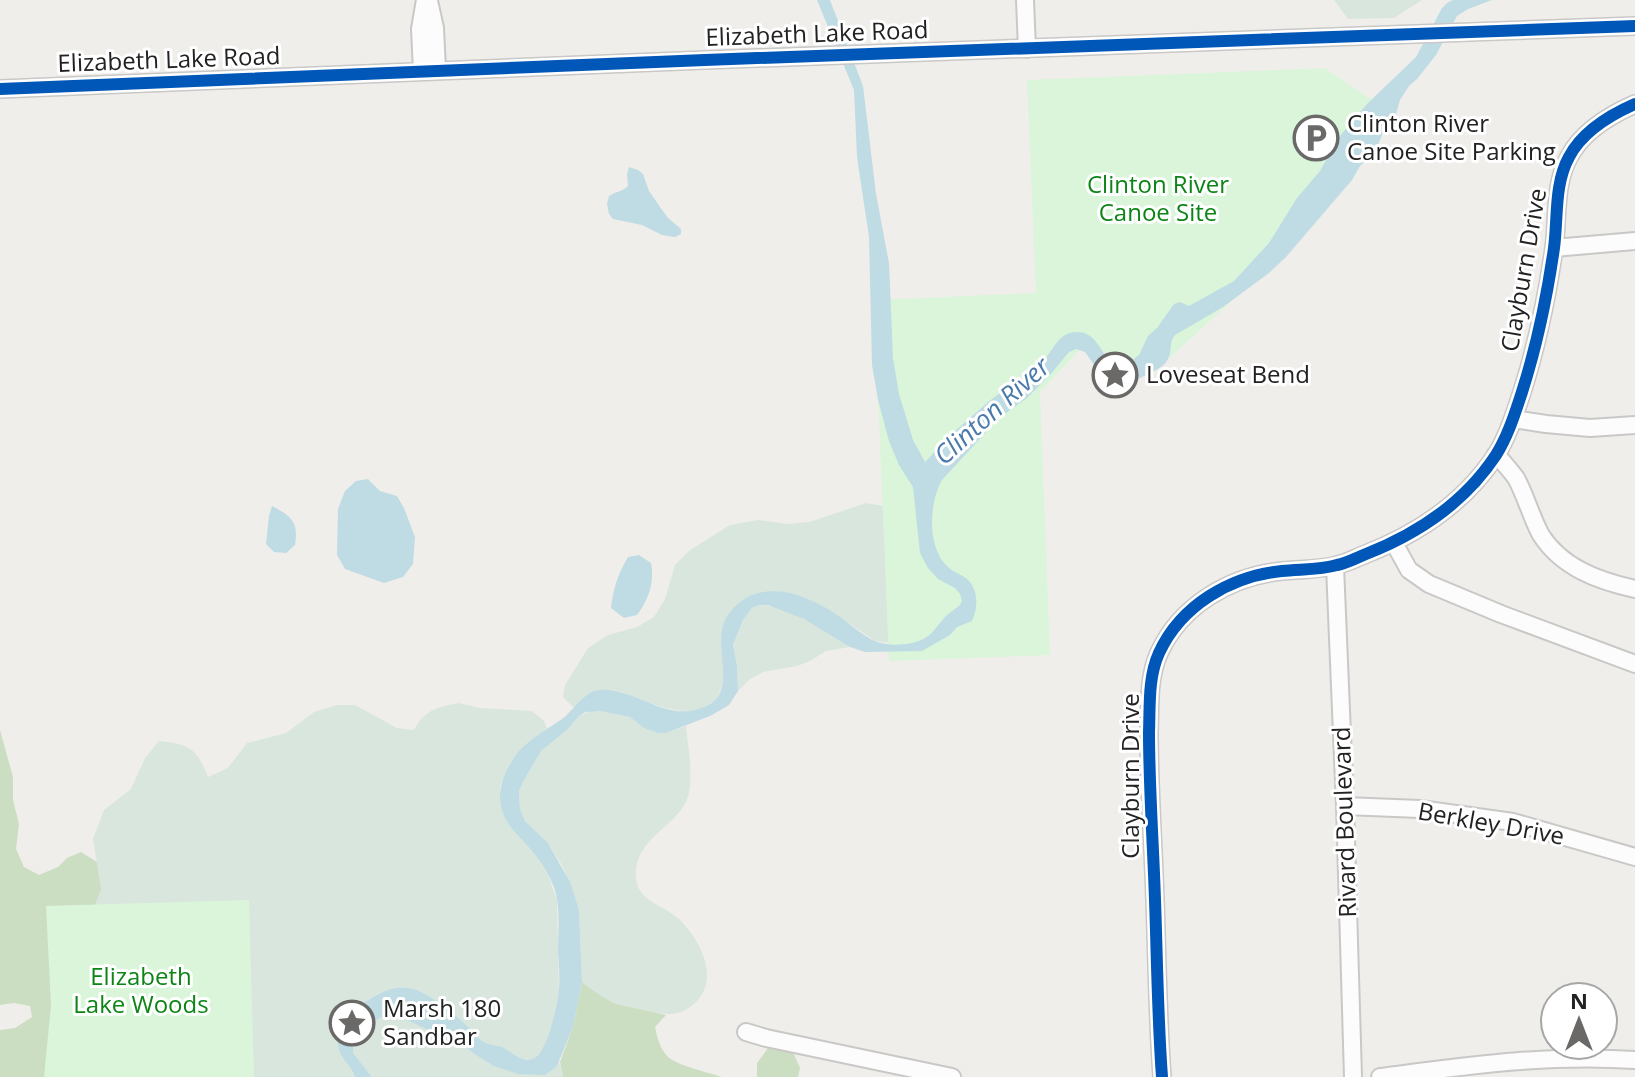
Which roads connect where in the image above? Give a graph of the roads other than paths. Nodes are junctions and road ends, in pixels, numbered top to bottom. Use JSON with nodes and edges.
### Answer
{"nodes":[{"id":1,"x":427,"y":0,"type":"edge"},
{"id":2,"x":1025,"y":0,"type":"edge"},
{"id":3,"x":1635,"y":26,"type":"edge"},
{"id":4,"x":1027,"y":49,"type":"junction"},
{"id":5,"x":430,"y":71,"type":"junction"},
{"id":6,"x":0,"y":89,"type":"edge"},
{"id":7,"x":1635,"y":104,"type":"edge"},
{"id":8,"x":1635,"y":241,"type":"edge"},
{"id":9,"x":1554,"y":248,"type":"junction"},
{"id":10,"x":1513,"y":419,"type":"junction"},
{"id":11,"x":1635,"y":425,"type":"edge"},
{"id":12,"x":1496,"y":454,"type":"junction"},
{"id":13,"x":1394,"y":543,"type":"junction"},
{"id":14,"x":1335,"y":566,"type":"junction"},
{"id":15,"x":1635,"y":589,"type":"edge"},
{"id":16,"x":1635,"y":664,"type":"edge"},
{"id":17,"x":1345,"y":806,"type":"junction"},
{"id":18,"x":1635,"y":857,"type":"edge"},
{"id":19,"x":746,"y":1032,"type":"dead end"},
{"id":20,"x":1635,"y":1060,"type":"edge"},
{"id":21,"x":952,"y":1077,"type":"edge"},
{"id":22,"x":1162,"y":1077,"type":"edge"},
{"id":23,"x":1353,"y":1077,"type":"edge"},
{"id":24,"x":1380,"y":1077,"type":"edge"}],
"edges":[{"from":1,"to":5,"type":"street"},
{"from":2,"to":4,"type":"street"},
{"from":3,"to":4,"type":"street","name":"Elizabeth Lake Road"},
{"from":4,"to":5,"type":"street","name":"Elizabeth Lake Road"},
{"from":5,"to":6,"type":"street","name":"Elizabeth Lake Road"},
{"from":7,"to":9,"type":"street","name":"Clayburn Drive"},
{"from":8,"to":9,"type":"street"},
{"from":9,"to":10,"type":"street","name":"Clayburn Drive"},
{"from":10,"to":11,"type":"street"},
{"from":10,"to":12,"type":"street","name":"Clayburn Drive"},
{"from":12,"to":13,"type":"street","name":"Clayburn Drive"},
{"from":12,"to":15,"type":"street"},
{"from":13,"to":14,"type":"street","name":"Clayburn Drive"},
{"from":13,"to":16,"type":"street"},
{"from":14,"to":17,"type":"street","name":"Rivard Boulevard"},
{"from":14,"to":22,"type":"street","name":"Clayburn Drive"},
{"from":17,"to":18,"type":"street","name":"Berkley Drive"},
{"from":17,"to":23,"type":"street","name":"Rivard Boulevard"},
{"from":19,"to":21,"type":"street"},
{"from":20,"to":24,"type":"street"}]}
